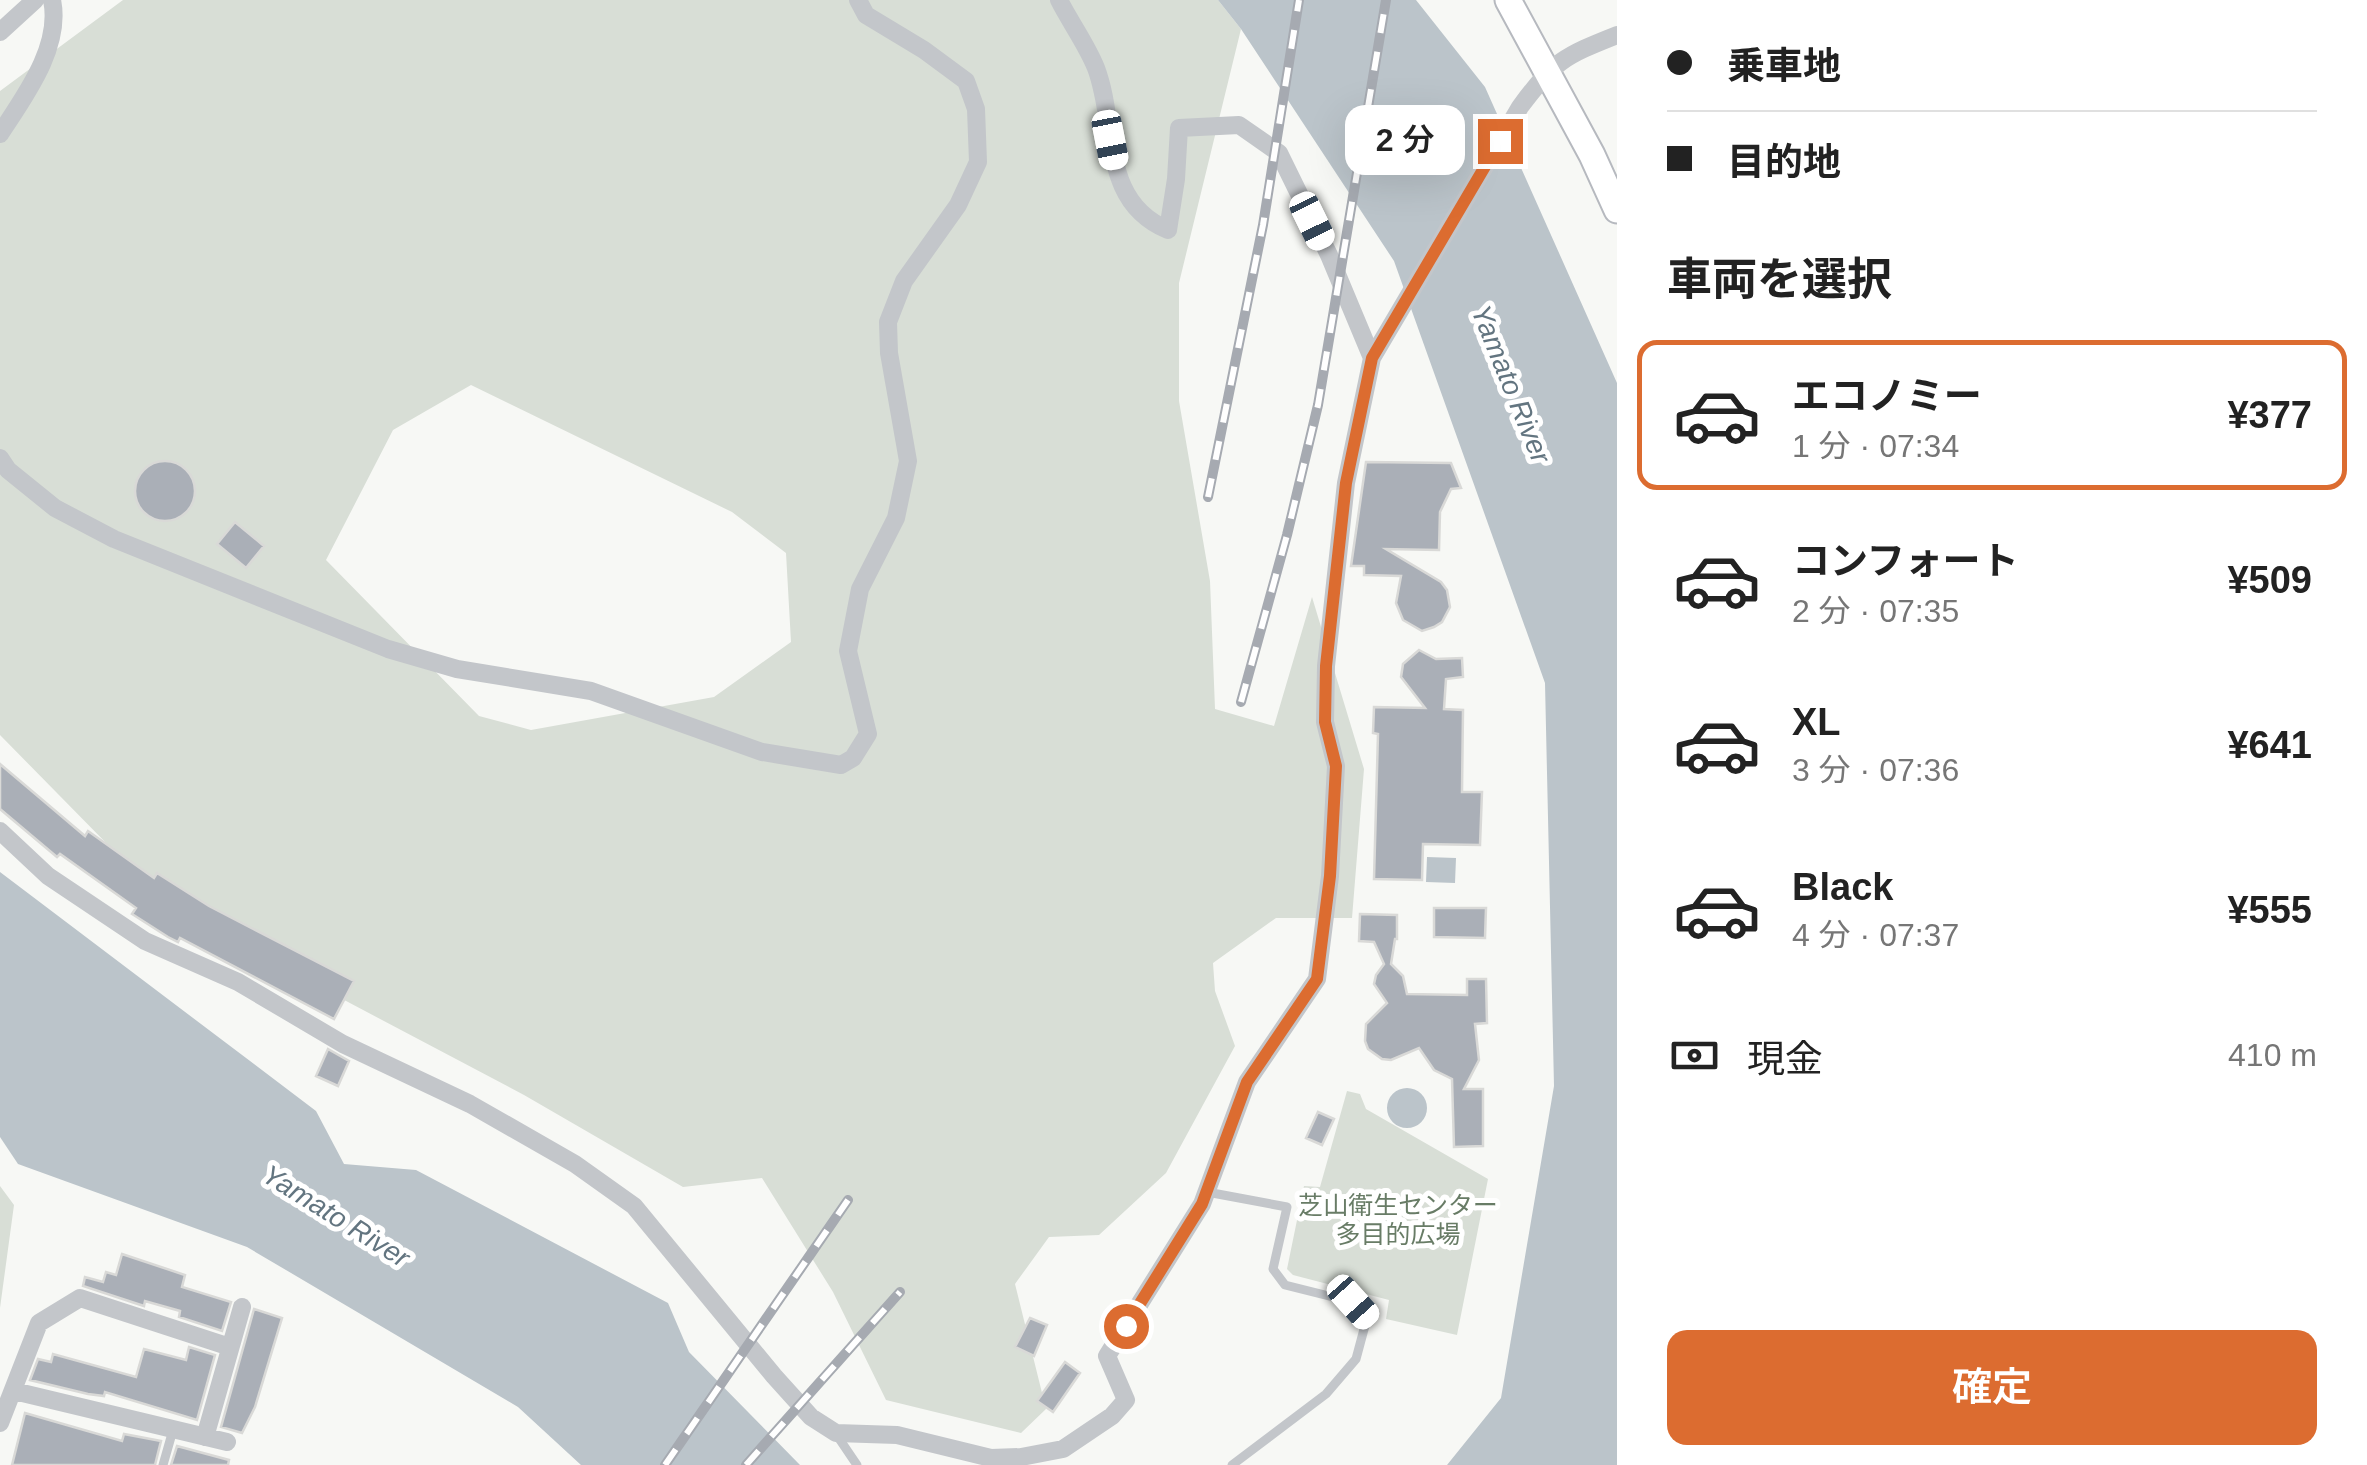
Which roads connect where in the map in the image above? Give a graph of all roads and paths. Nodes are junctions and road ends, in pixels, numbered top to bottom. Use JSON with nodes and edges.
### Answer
{"nodes":[{"id":1,"x":35,"y":0,"type":"edge"},
{"id":2,"x":52,"y":0,"type":"edge"},
{"id":3,"x":858,"y":0,"type":"edge"},
{"id":4,"x":1059,"y":0,"type":"edge"},
{"id":5,"x":1508,"y":0,"type":"edge"},
{"id":6,"x":0,"y":32,"type":"edge"},
{"id":7,"x":1617,"y":34,"type":"edge"},
{"id":8,"x":1548,"y":69,"type":"junction"},
{"id":9,"x":0,"y":134,"type":"edge"},
{"id":10,"x":1617,"y":210,"type":"edge"},
{"id":11,"x":1378,"y":350,"type":"junction"},
{"id":12,"x":0,"y":458,"type":"edge"},
{"id":13,"x":0,"y":831,"type":"edge"},
{"id":14,"x":1207,"y":1192,"type":"junction"},
{"id":15,"x":242,"y":1307,"type":"dead end"},
{"id":16,"x":230,"y":1348,"type":"junction"},
{"id":17,"x":14,"y":1391,"type":"junction"},
{"id":18,"x":0,"y":1424,"type":"edge"},
{"id":19,"x":173,"y":1430,"type":"junction"},
{"id":20,"x":836,"y":1433,"type":"junction"},
{"id":21,"x":205,"y":1437,"type":"junction"},
{"id":22,"x":227,"y":1442,"type":"dead end"},
{"id":23,"x":163,"y":1465,"type":"edge"},
{"id":24,"x":857,"y":1465,"type":"edge"},
{"id":25,"x":1232,"y":1465,"type":"edge"}],
"edges":[{"from":1,"to":6,"type":"street"},
{"from":2,"to":9,"type":"street"},
{"from":3,"to":12,"type":"street"},
{"from":4,"to":11,"type":"street"},
{"from":5,"to":8,"type":"main road"},
{"from":7,"to":8,"type":"street"},
{"from":8,"to":10,"type":"main road"},
{"from":8,"to":11,"type":"street"},
{"from":11,"to":14,"type":"street"},
{"from":13,"to":20,"type":"street"},
{"from":14,"to":20,"type":"street"},
{"from":14,"to":25,"type":"lane"},
{"from":15,"to":16,"type":"street"},
{"from":16,"to":17,"type":"street"},
{"from":16,"to":21,"type":"street"},
{"from":17,"to":18,"type":"street"},
{"from":17,"to":19,"type":"street"},
{"from":19,"to":21,"type":"street"},
{"from":19,"to":23,"type":"lane"},
{"from":20,"to":24,"type":"lane"},
{"from":21,"to":22,"type":"street"}]}
